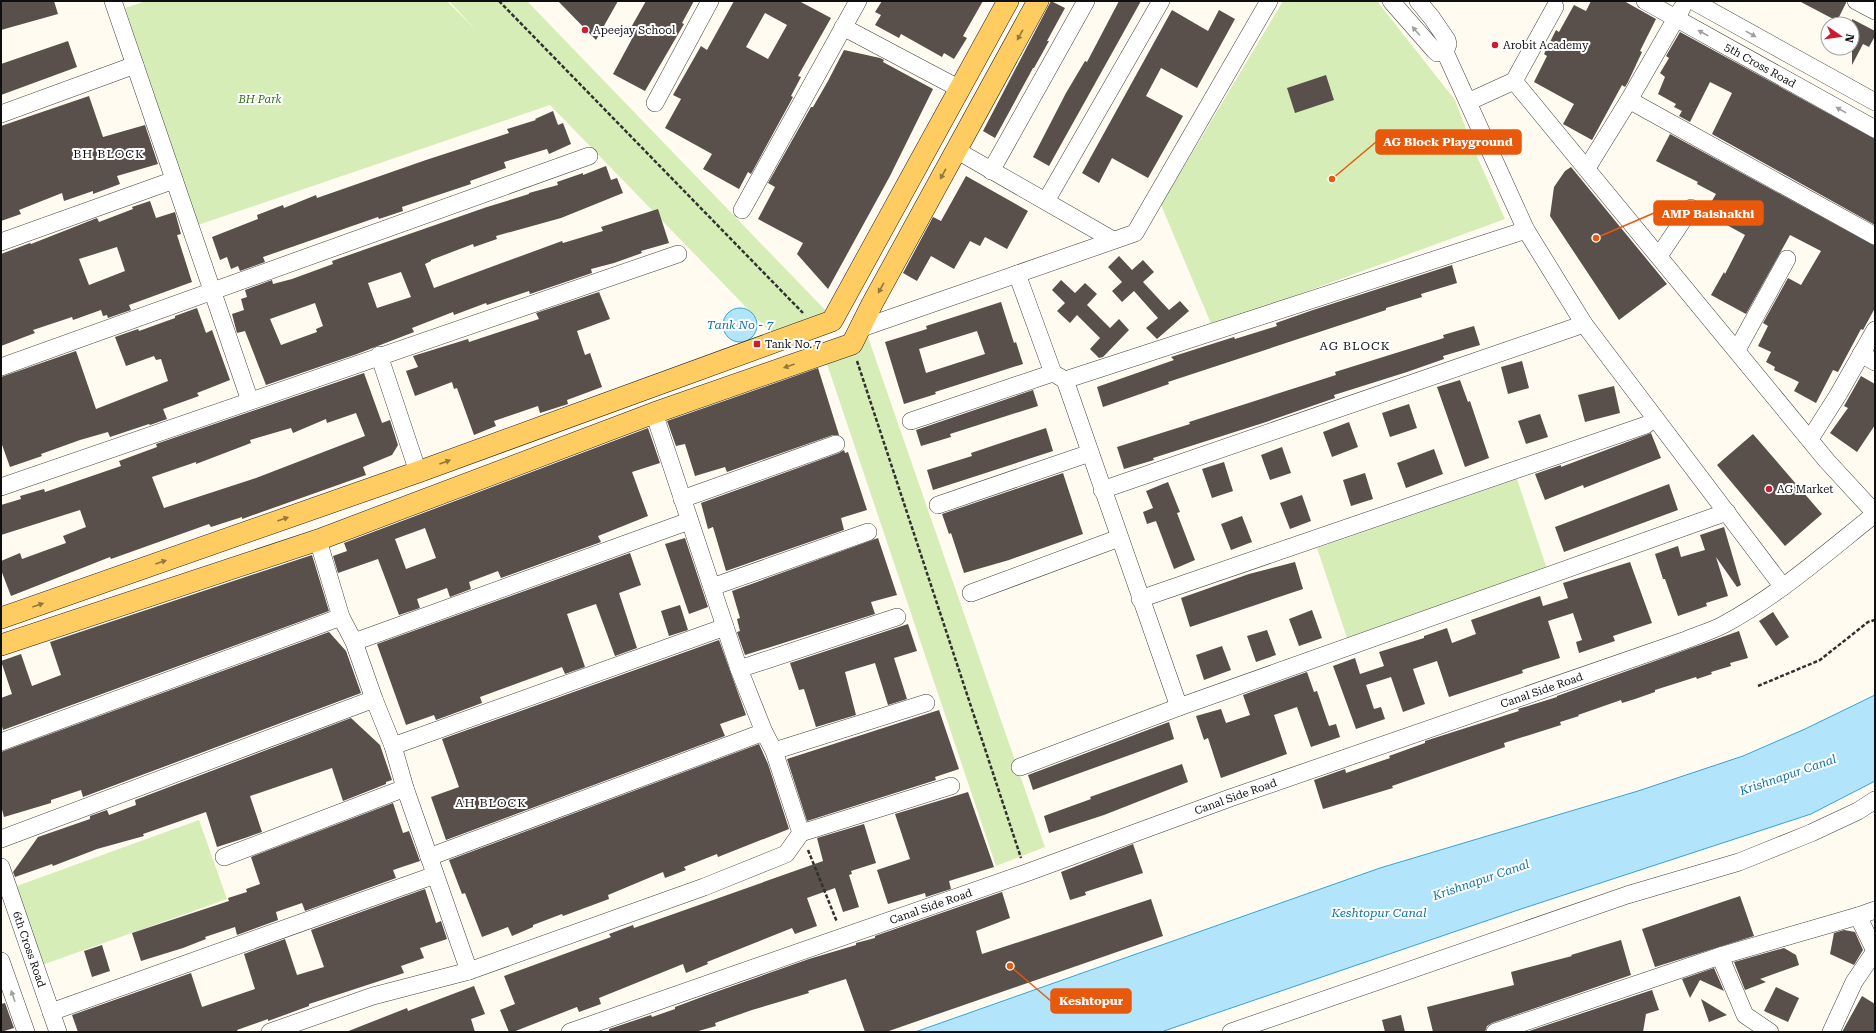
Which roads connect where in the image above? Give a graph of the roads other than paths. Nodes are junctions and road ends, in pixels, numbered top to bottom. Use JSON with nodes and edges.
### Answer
{"nodes":[{"id":1,"x":113,"y":1,"type":"edge"},
{"id":2,"x":710,"y":1,"type":"edge"},
{"id":3,"x":858,"y":1,"type":"edge"},
{"id":4,"x":1008,"y":1,"type":"edge"},
{"id":5,"x":1038,"y":1,"type":"edge"},
{"id":6,"x":1086,"y":1,"type":"edge"},
{"id":7,"x":1161,"y":1,"type":"edge"},
{"id":8,"x":1269,"y":1,"type":"edge"},
{"id":9,"x":1391,"y":1,"type":"edge"},
{"id":10,"x":1418,"y":1,"type":"edge"},
{"id":11,"x":1645,"y":1,"type":"edge"},
{"id":12,"x":1686,"y":1,"type":"edge"},
{"id":13,"x":1693,"y":1,"type":"edge"},
{"id":14,"x":1856,"y":1,"type":"edge"},
{"id":15,"x":1555,"y":7,"type":"dead end"},
{"id":16,"x":1875,"y":11,"type":"edge"},
{"id":17,"x":1677,"y":18,"type":"junction"},
{"id":18,"x":843,"y":27,"type":"junction"},
{"id":19,"x":1445,"y":52,"type":"junction"},
{"id":20,"x":135,"y":65,"type":"junction"},
{"id":21,"x":1514,"y":81,"type":"junction"},
{"id":22,"x":960,"y":89,"type":"junction"},
{"id":23,"x":1629,"y":100,"type":"junction"},
{"id":24,"x":1468,"y":102,"type":"junction"},
{"id":25,"x":1875,"y":102,"type":"edge"},
{"id":26,"x":655,"y":103,"type":"dead end"},
{"id":27,"x":1,"y":114,"type":"edge"},
{"id":28,"x":1875,"y":129,"type":"edge"},
{"id":29,"x":956,"y":150,"type":"junction"},
{"id":30,"x":589,"y":156,"type":"dead end"},
{"id":31,"x":1587,"y":168,"type":"junction"},
{"id":32,"x":991,"y":170,"type":"junction"},
{"id":33,"x":174,"y":180,"type":"junction"},
{"id":34,"x":1046,"y":201,"type":"junction"},
{"id":35,"x":1691,"y":208,"type":"dead end"},
{"id":36,"x":742,"y":210,"type":"dead end"},
{"id":37,"x":890,"y":215,"type":"junction"},
{"id":38,"x":913,"y":229,"type":"junction"},
{"id":39,"x":1526,"y":230,"type":"junction"},
{"id":40,"x":1875,"y":236,"type":"edge"},
{"id":41,"x":1113,"y":240,"type":"junction"},
{"id":42,"x":1,"y":242,"type":"edge"},
{"id":43,"x":678,"y":254,"type":"dead end"},
{"id":44,"x":1659,"y":256,"type":"junction"},
{"id":45,"x":1788,"y":259,"type":"dead end"},
{"id":46,"x":1017,"y":274,"type":"junction"},
{"id":47,"x":212,"y":291,"type":"junction"},
{"id":48,"x":1584,"y":324,"type":"junction"},
{"id":49,"x":1875,"y":330,"type":"edge"},
{"id":50,"x":856,"y":337,"type":"junction"},
{"id":51,"x":1737,"y":350,"type":"junction"},
{"id":52,"x":379,"y":355,"type":"junction"},
{"id":53,"x":1868,"y":358,"type":"edge"},
{"id":54,"x":1,"y":367,"type":"edge"},
{"id":55,"x":1059,"y":377,"type":"junction"},
{"id":56,"x":250,"y":401,"type":"junction"},
{"id":57,"x":654,"y":414,"type":"junction"},
{"id":58,"x":911,"y":421,"type":"dead end"},
{"id":59,"x":1646,"y":425,"type":"dead end"},
{"id":60,"x":1810,"y":439,"type":"junction"},
{"id":61,"x":497,"y":443,"type":"junction"},
{"id":62,"x":836,"y":444,"type":"dead end"},
{"id":63,"x":1090,"y":453,"type":"junction"},
{"id":64,"x":505,"y":469,"type":"junction"},
{"id":65,"x":418,"y":472,"type":"junction"},
{"id":66,"x":1,"y":487,"type":"edge"},
{"id":67,"x":1102,"y":490,"type":"junction"},
{"id":68,"x":682,"y":498,"type":"junction"},
{"id":69,"x":938,"y":505,"type":"dead end"},
{"id":70,"x":1727,"y":512,"type":"junction"},
{"id":71,"x":1875,"y":514,"type":"edge"},
{"id":72,"x":689,"y":521,"type":"junction"},
{"id":73,"x":868,"y":532,"type":"dead end"},
{"id":74,"x":1119,"y":538,"type":"junction"},
{"id":75,"x":318,"y":540,"type":"junction"},
{"id":76,"x":712,"y":587,"type":"junction"},
{"id":77,"x":1783,"y":587,"type":"junction"},
{"id":78,"x":971,"y":593,"type":"dead end"},
{"id":79,"x":1140,"y":599,"type":"junction"},
{"id":80,"x":342,"y":617,"type":"junction"},
{"id":81,"x":897,"y":617,"type":"dead end"},
{"id":82,"x":1,"y":618,"type":"edge"},
{"id":83,"x":725,"y":627,"type":"junction"},
{"id":84,"x":354,"y":642,"type":"junction"},
{"id":85,"x":1,"y":645,"type":"edge"},
{"id":86,"x":739,"y":669,"type":"junction"},
{"id":87,"x":374,"y":700,"type":"junction"},
{"id":88,"x":926,"y":703,"type":"dead end"},
{"id":89,"x":1179,"y":707,"type":"junction"},
{"id":90,"x":764,"y":732,"type":"junction"},
{"id":91,"x":1,"y":742,"type":"edge"},
{"id":92,"x":394,"y":746,"type":"junction"},
{"id":93,"x":774,"y":751,"type":"junction"},
{"id":94,"x":1020,"y":767,"type":"dead end"},
{"id":95,"x":951,"y":786,"type":"dead end"},
{"id":96,"x":405,"y":788,"type":"junction"},
{"id":97,"x":1875,"y":800,"type":"edge"},
{"id":98,"x":801,"y":833,"type":"junction"},
{"id":99,"x":1,"y":839,"type":"edge"},
{"id":100,"x":429,"y":856,"type":"junction"},
{"id":101,"x":224,"y":857,"type":"dead end"},
{"id":102,"x":1,"y":867,"type":"edge"},
{"id":103,"x":435,"y":875,"type":"junction"},
{"id":104,"x":1875,"y":910,"type":"edge"},
{"id":105,"x":1858,"y":916,"type":"junction"},
{"id":106,"x":1875,"y":951,"type":"edge"},
{"id":107,"x":1720,"y":956,"type":"junction"},
{"id":108,"x":1,"y":960,"type":"edge"},
{"id":109,"x":469,"y":970,"type":"junction"},
{"id":110,"x":51,"y":1012,"type":"junction"},
{"id":111,"x":26,"y":1032,"type":"edge"},
{"id":112,"x":58,"y":1032,"type":"edge"},
{"id":113,"x":270,"y":1032,"type":"edge"},
{"id":114,"x":570,"y":1032,"type":"edge"},
{"id":115,"x":1231,"y":1032,"type":"edge"},
{"id":116,"x":1495,"y":1032,"type":"edge"},
{"id":117,"x":1770,"y":1032,"type":"edge"},
{"id":118,"x":1831,"y":1032,"type":"edge"}],
"edges":[{"from":1,"to":20,"type":"street"},
{"from":2,"to":26,"type":"street"},
{"from":3,"to":18,"type":"street"},
{"from":4,"to":22,"type":"main road"},
{"from":5,"to":29,"type":"main road","one_way":true},
{"from":6,"to":32,"type":"street"},
{"from":7,"to":34,"type":"street"},
{"from":8,"to":41,"type":"street"},
{"from":19,"to":9,"type":"street","one_way":true},
{"from":10,"to":19,"type":"street"},
{"from":11,"to":17,"type":"street","name":"5th Cross Road"},
{"from":12,"to":17,"type":"street"},
{"from":13,"to":25,"type":"street","one_way":true},
{"from":14,"to":16,"type":"street"},
{"from":15,"to":21,"type":"street"},
{"from":17,"to":23,"type":"street"},
{"from":28,"to":17,"type":"street","name":"5th Cross Road","one_way":true},
{"from":18,"to":22,"type":"street"},
{"from":18,"to":36,"type":"street"},
{"from":19,"to":24,"type":"street"},
{"from":20,"to":27,"type":"street"},
{"from":20,"to":33,"type":"street"},
{"from":21,"to":24,"type":"street"},
{"from":21,"to":31,"type":"street"},
{"from":22,"to":37,"type":"main road"},
{"from":23,"to":31,"type":"street"},
{"from":23,"to":40,"type":"street"},
{"from":24,"to":39,"type":"street"},
{"from":29,"to":32,"type":"street"},
{"from":29,"to":38,"type":"main road","one_way":true},
{"from":30,"to":47,"type":"street"},
{"from":31,"to":44,"type":"street"},
{"from":32,"to":34,"type":"street"},
{"from":33,"to":42,"type":"street"},
{"from":33,"to":47,"type":"street"},
{"from":34,"to":41,"type":"street"},
{"from":35,"to":44,"type":"street"},
{"from":37,"to":38,"type":"main road"},
{"from":37,"to":61,"type":"main road"},
{"from":38,"to":50,"type":"main road","one_way":true},
{"from":39,"to":48,"type":"street"},
{"from":39,"to":55,"type":"street"},
{"from":41,"to":46,"type":"street"},
{"from":43,"to":52,"type":"street"},
{"from":44,"to":51,"type":"street"},
{"from":45,"to":51,"type":"street"},
{"from":46,"to":50,"type":"street"},
{"from":46,"to":55,"type":"street"},
{"from":47,"to":54,"type":"street"},
{"from":47,"to":56,"type":"street"},
{"from":48,"to":67,"type":"street"},
{"from":48,"to":70,"type":"street"},
{"from":49,"to":53,"type":"street"},
{"from":50,"to":57,"type":"main road","one_way":true},
{"from":51,"to":60,"type":"street"},
{"from":52,"to":56,"type":"street"},
{"from":52,"to":65,"type":"street"},
{"from":53,"to":60,"type":"street"},
{"from":55,"to":58,"type":"street"},
{"from":55,"to":63,"type":"street"},
{"from":56,"to":66,"type":"street"},
{"from":57,"to":64,"type":"main road"},
{"from":57,"to":68,"type":"street"},
{"from":59,"to":79,"type":"street"},
{"from":60,"to":71,"type":"street"},
{"from":61,"to":64,"type":"main road"},
{"from":65,"to":61,"type":"main road","one_way":true},
{"from":62,"to":68,"type":"street"},
{"from":63,"to":67,"type":"street"},
{"from":63,"to":69,"type":"street"},
{"from":64,"to":75,"type":"main road"},
{"from":82,"to":65,"type":"main road","one_way":true},
{"from":67,"to":74,"type":"street"},
{"from":68,"to":72,"type":"street"},
{"from":70,"to":77,"type":"street"},
{"from":70,"to":89,"type":"street"},
{"from":71,"to":77,"type":"street","name":"Canal Side Road"},
{"from":72,"to":76,"type":"street"},
{"from":72,"to":84,"type":"street"},
{"from":73,"to":76,"type":"street"},
{"from":74,"to":78,"type":"street"},
{"from":74,"to":79,"type":"street"},
{"from":75,"to":80,"type":"street"},
{"from":75,"to":85,"type":"main road"},
{"from":76,"to":83,"type":"street"},
{"from":77,"to":114,"type":"street","name":"Canal Side Road"},
{"from":79,"to":89,"type":"street"},
{"from":80,"to":84,"type":"street"},
{"from":80,"to":91,"type":"street"},
{"from":81,"to":86,"type":"street"},
{"from":83,"to":86,"type":"street"},
{"from":83,"to":92,"type":"street"},
{"from":84,"to":87,"type":"street"},
{"from":86,"to":90,"type":"street"},
{"from":87,"to":92,"type":"street"},
{"from":87,"to":99,"type":"street"},
{"from":88,"to":93,"type":"street"},
{"from":89,"to":94,"type":"street"},
{"from":90,"to":93,"type":"street"},
{"from":90,"to":100,"type":"street"},
{"from":92,"to":96,"type":"street"},
{"from":93,"to":98,"type":"street"},
{"from":95,"to":98,"type":"street"},
{"from":96,"to":100,"type":"street"},
{"from":96,"to":101,"type":"street"},
{"from":97,"to":115,"type":"street"},
{"from":98,"to":109,"type":"street"},
{"from":100,"to":103,"type":"street"},
{"from":102,"to":110,"type":"street","name":"6th Cross Road"},
{"from":103,"to":109,"type":"street"},
{"from":103,"to":110,"type":"street"},
{"from":104,"to":105,"type":"street"},
{"from":105,"to":106,"type":"street"},
{"from":105,"to":107,"type":"street"},
{"from":106,"to":118,"type":"street"},
{"from":107,"to":116,"type":"street"},
{"from":107,"to":117,"type":"street"},
{"from":111,"to":108,"type":"street","one_way":true},
{"from":109,"to":113,"type":"street"},
{"from":110,"to":112,"type":"street","name":"6th Cross Road"}]}
